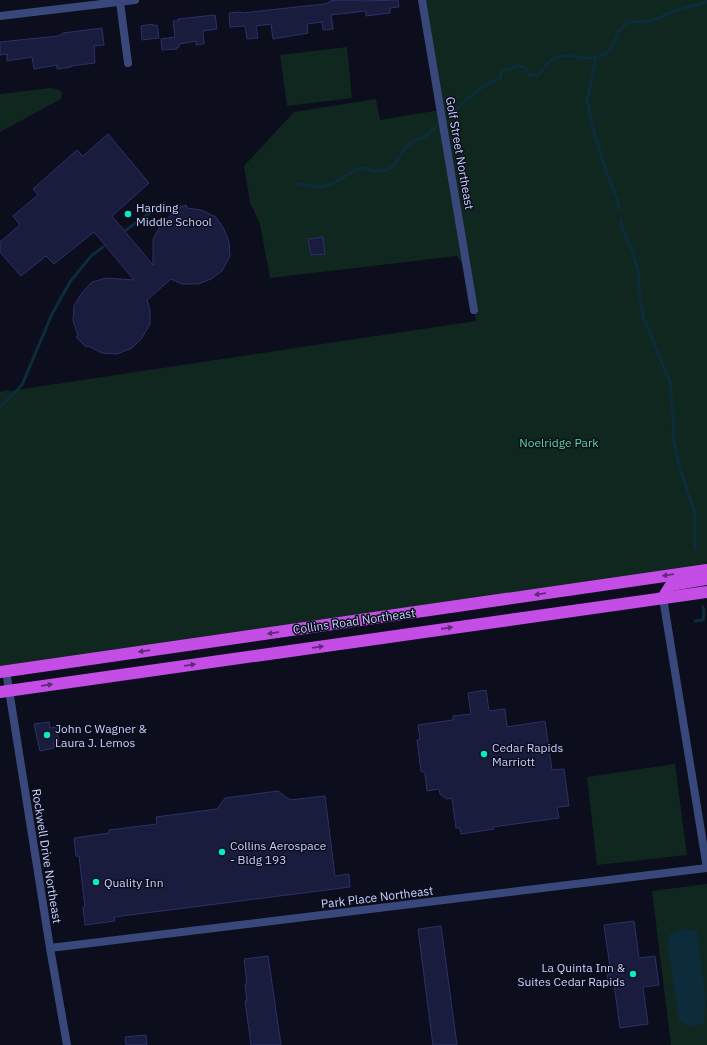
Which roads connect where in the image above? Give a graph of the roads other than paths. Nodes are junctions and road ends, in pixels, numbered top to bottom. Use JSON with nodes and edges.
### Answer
{"nodes":[{"id":1,"x":135,"y":0,"type":"edge"},
{"id":2,"x":422,"y":0,"type":"edge"},
{"id":3,"x":120,"y":2,"type":"junction"},
{"id":4,"x":0,"y":16,"type":"edge"},
{"id":5,"x":128,"y":63,"type":"dead end"},
{"id":6,"x":474,"y":310,"type":"dead end"},
{"id":7,"x":707,"y":570,"type":"edge"},
{"id":8,"x":707,"y":579,"type":"edge"},
{"id":9,"x":707,"y":592,"type":"edge"},
{"id":10,"x":663,"y":598,"type":"junction"},
{"id":11,"x":3,"y":672,"type":"edge"},
{"id":12,"x":4,"y":691,"type":"edge"},
{"id":13,"x":707,"y":868,"type":"edge"},
{"id":14,"x":50,"y":948,"type":"junction"},
{"id":15,"x":67,"y":1045,"type":"edge"}],
"edges":[{"from":1,"to":3,"type":"street"},
{"from":2,"to":6,"type":"street","name":"Golf Street Northeast"},
{"from":3,"to":4,"type":"street"},
{"from":3,"to":5,"type":"street"},
{"from":7,"to":11,"type":"highway","name":"Collins Road Northeast","one_way":true},
{"from":8,"to":10,"type":"highway"},
{"from":9,"to":10,"type":"highway","name":"Collins Road Northeast"},
{"from":12,"to":10,"type":"highway","name":"Collins Road Northeast","one_way":true},
{"from":10,"to":13,"type":"street"},
{"from":11,"to":12,"type":"street","name":"Rockwell Drive Northeast"},
{"from":12,"to":14,"type":"street","name":"Rockwell Drive Northeast"},
{"from":13,"to":14,"type":"street","name":"Park Place Northeast"},
{"from":14,"to":15,"type":"street","name":"Rockwell Drive Northeast"}]}
